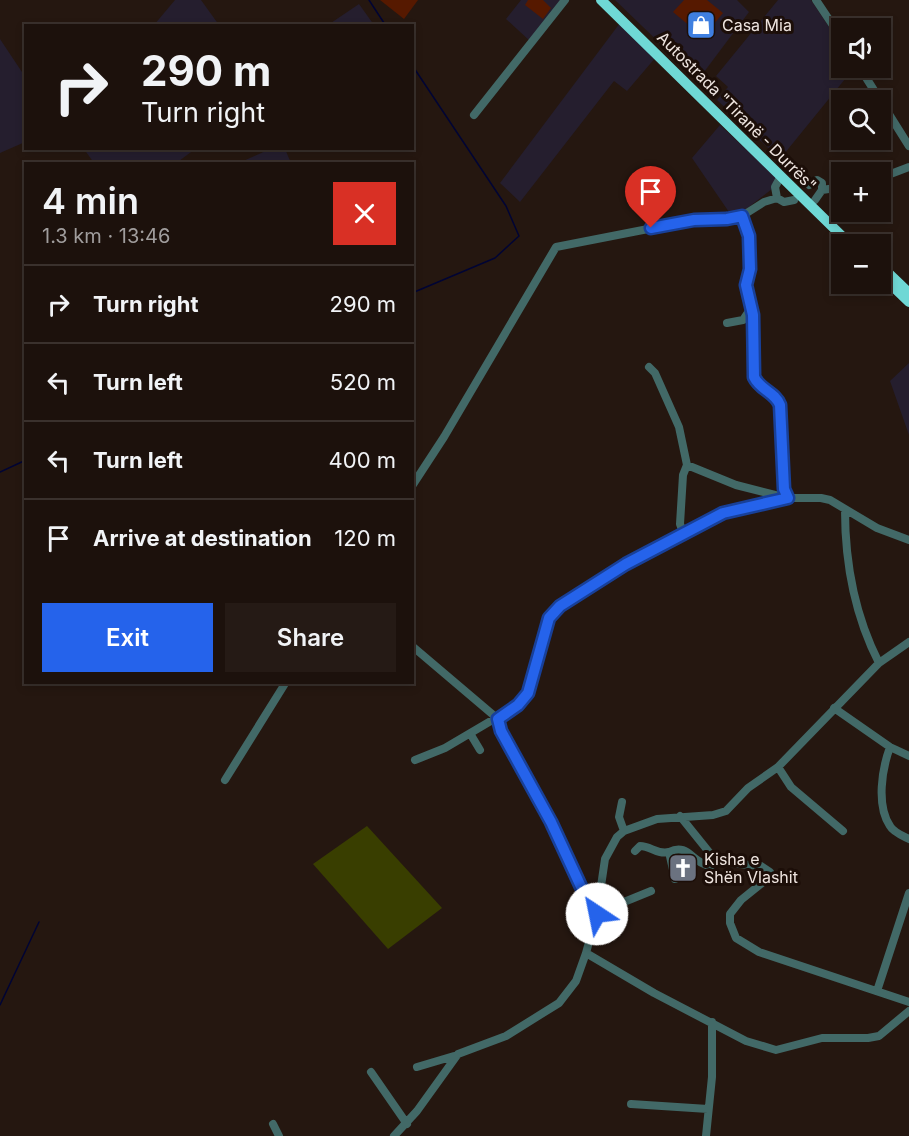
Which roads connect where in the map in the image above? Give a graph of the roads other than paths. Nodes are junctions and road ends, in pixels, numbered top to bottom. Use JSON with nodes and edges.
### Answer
{"nodes":[{"id":1,"x":565,"y":0,"type":"edge"},
{"id":2,"x":601,"y":0,"type":"edge"},
{"id":3,"x":611,"y":0,"type":"edge"},
{"id":4,"x":816,"y":0,"type":"edge"},
{"id":5,"x":831,"y":22,"type":"edge"},
{"id":6,"x":866,"y":78,"type":"edge"},
{"id":7,"x":474,"y":116,"type":"dead end"},
{"id":8,"x":909,"y":146,"type":"edge"},
{"id":9,"x":909,"y":167,"type":"edge"},
{"id":10,"x":891,"y":173,"type":"edge"},
{"id":11,"x":781,"y":176,"type":"junction"},
{"id":12,"x":809,"y":185,"type":"dead end"},
{"id":13,"x":831,"y":189,"type":"edge"},
{"id":14,"x":822,"y":190,"type":"junction"},
{"id":15,"x":777,"y":198,"type":"junction"},
{"id":16,"x":794,"y":200,"type":"dead end"},
{"id":17,"x":815,"y":200,"type":"junction"},
{"id":18,"x":742,"y":216,"type":"junction"},
{"id":19,"x":840,"y":234,"type":"edge"},
{"id":20,"x":850,"y":234,"type":"edge"},
{"id":21,"x":891,"y":276,"type":"edge"},
{"id":22,"x":891,"y":285,"type":"edge"},
{"id":23,"x":909,"y":293,"type":"edge"},
{"id":24,"x":909,"y":302,"type":"edge"},
{"id":25,"x":751,"y":308,"type":"junction"},
{"id":26,"x":727,"y":323,"type":"dead end"},
{"id":27,"x":649,"y":367,"type":"dead end"},
{"id":28,"x":687,"y":465,"type":"junction"},
{"id":29,"x":414,"y":483,"type":"edge"},
{"id":30,"x":788,"y":498,"type":"junction"},
{"id":31,"x":845,"y":510,"type":"junction"},
{"id":32,"x":683,"y":532,"type":"junction"},
{"id":33,"x":909,"y":540,"type":"edge"},
{"id":34,"x":909,"y":642,"type":"edge"},
{"id":35,"x":414,"y":648,"type":"edge"},
{"id":36,"x":879,"y":663,"type":"junction"},
{"id":37,"x":285,"y":684,"type":"edge"},
{"id":38,"x":834,"y":708,"type":"junction"},
{"id":39,"x":498,"y":719,"type":"junction"},
{"id":40,"x":471,"y":735,"type":"junction"},
{"id":41,"x":890,"y":747,"type":"junction"},
{"id":42,"x":480,"y":750,"type":"dead end"},
{"id":43,"x":909,"y":756,"type":"edge"},
{"id":44,"x":415,"y":760,"type":"dead end"},
{"id":45,"x":778,"y":767,"type":"junction"},
{"id":46,"x":225,"y":780,"type":"dead end"},
{"id":47,"x":622,"y":802,"type":"dead end"},
{"id":48,"x":680,"y":816,"type":"junction"},
{"id":49,"x":624,"y":831,"type":"junction"},
{"id":50,"x":843,"y":831,"type":"dead end"},
{"id":51,"x":909,"y":839,"type":"edge"},
{"id":52,"x":635,"y":851,"type":"dead end"},
{"id":53,"x":669,"y":852,"type":"junction"},
{"id":54,"x":717,"y":862,"type":"junction"},
{"id":55,"x":675,"y":879,"type":"dead end"},
{"id":56,"x":651,"y":891,"type":"dead end"},
{"id":57,"x":909,"y":893,"type":"edge"},
{"id":58,"x":597,"y":914,"type":"junction"},
{"id":59,"x":586,"y":953,"type":"junction"},
{"id":60,"x":877,"y":990,"type":"junction"},
{"id":61,"x":909,"y":1002,"type":"edge"},
{"id":62,"x":909,"y":1011,"type":"edge"},
{"id":63,"x":712,"y":1022,"type":"junction"},
{"id":64,"x":458,"y":1054,"type":"junction"},
{"id":65,"x":417,"y":1067,"type":"dead end"},
{"id":66,"x":371,"y":1072,"type":"dead end"},
{"id":67,"x":631,"y":1104,"type":"dead end"},
{"id":68,"x":708,"y":1109,"type":"junction"},
{"id":69,"x":273,"y":1124,"type":"dead end"},
{"id":70,"x":406,"y":1124,"type":"junction"},
{"id":71,"x":279,"y":1136,"type":"edge"},
{"id":72,"x":394,"y":1136,"type":"edge"},
{"id":73,"x":705,"y":1136,"type":"edge"}],
"edges":[{"from":1,"to":7,"type":"street"},
{"from":2,"to":11,"type":"highway","name":"Autostrada \"Tiranë - Durrës\""},
{"from":3,"to":17,"type":"highway","name":"Autostrada \"Tiranë - Durrës\""},
{"from":4,"to":5,"type":"street"},
{"from":6,"to":8,"type":"street"},
{"from":9,"to":10,"type":"street"},
{"from":11,"to":15,"type":"street"},
{"from":11,"to":19,"type":"highway","name":"Autostrada \"Tiranë - Durrës\""},
{"from":12,"to":14,"type":"street"},
{"from":13,"to":14,"type":"street"},
{"from":14,"to":17,"type":"street"},
{"from":15,"to":16,"type":"street"},
{"from":15,"to":18,"type":"street"},
{"from":17,"to":20,"type":"highway","name":"Autostrada \"Tiranë - Durrës\""},
{"from":18,"to":25,"type":"street"},
{"from":18,"to":29,"type":"street"},
{"from":21,"to":23,"type":"highway"},
{"from":22,"to":24,"type":"highway"},
{"from":25,"to":26,"type":"street"},
{"from":25,"to":30,"type":"street"},
{"from":27,"to":28,"type":"street"},
{"from":28,"to":30,"type":"street"},
{"from":28,"to":32,"type":"street"},
{"from":30,"to":31,"type":"street"},
{"from":30,"to":32,"type":"street"},
{"from":31,"to":33,"type":"street"},
{"from":31,"to":36,"type":"street"},
{"from":32,"to":39,"type":"street"},
{"from":34,"to":36,"type":"street"},
{"from":35,"to":39,"type":"street"},
{"from":36,"to":38,"type":"street"},
{"from":37,"to":46,"type":"street"},
{"from":38,"to":41,"type":"street"},
{"from":38,"to":45,"type":"street"},
{"from":39,"to":40,"type":"street"},
{"from":39,"to":58,"type":"street"},
{"from":40,"to":42,"type":"street"},
{"from":40,"to":44,"type":"street"},
{"from":41,"to":43,"type":"street"},
{"from":41,"to":51,"type":"street"},
{"from":45,"to":48,"type":"street"},
{"from":45,"to":50,"type":"street"},
{"from":47,"to":49,"type":"street"},
{"from":48,"to":49,"type":"street"},
{"from":48,"to":54,"type":"street"},
{"from":49,"to":58,"type":"street"},
{"from":52,"to":53,"type":"street"},
{"from":53,"to":54,"type":"street"},
{"from":53,"to":55,"type":"street"},
{"from":54,"to":60,"type":"street"},
{"from":56,"to":58,"type":"street"},
{"from":57,"to":60,"type":"street"},
{"from":58,"to":59,"type":"street"},
{"from":59,"to":63,"type":"street"},
{"from":59,"to":64,"type":"street"},
{"from":60,"to":61,"type":"street"},
{"from":62,"to":63,"type":"street"},
{"from":63,"to":68,"type":"street"},
{"from":64,"to":65,"type":"street"},
{"from":64,"to":70,"type":"street"},
{"from":66,"to":70,"type":"street"},
{"from":67,"to":68,"type":"street"},
{"from":68,"to":73,"type":"street"},
{"from":69,"to":71,"type":"street"},
{"from":70,"to":72,"type":"street"}]}
